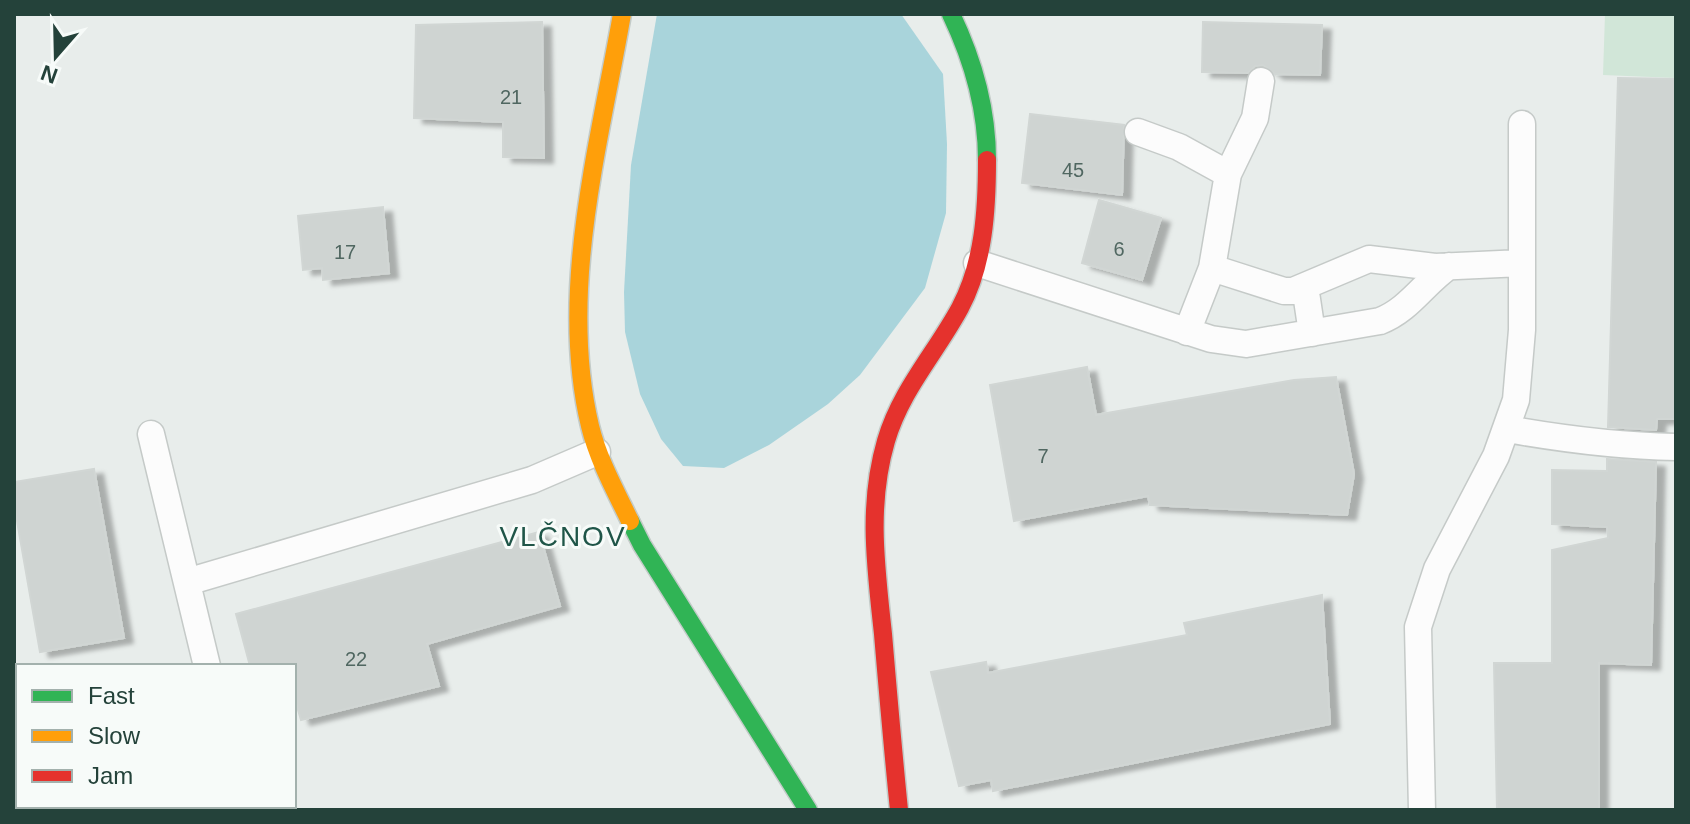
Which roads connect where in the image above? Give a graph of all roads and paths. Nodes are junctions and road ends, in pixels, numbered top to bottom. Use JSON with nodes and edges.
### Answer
{"nodes":[{"id":1,"x":622,"y":14,"type":"edge"},
{"id":2,"x":951,"y":14,"type":"edge"},
{"id":3,"x":1261,"y":81,"type":"dead end"},
{"id":4,"x":1522,"y":124,"type":"dead end"},
{"id":5,"x":1138,"y":132,"type":"dead end"},
{"id":6,"x":1228,"y":174,"type":"junction"},
{"id":7,"x":977,"y":263,"type":"junction"},
{"id":8,"x":1522,"y":263,"type":"junction"},
{"id":9,"x":1449,"y":266,"type":"junction"},
{"id":10,"x":1212,"y":268,"type":"junction"},
{"id":11,"x":1305,"y":286,"type":"junction"},
{"id":12,"x":1187,"y":332,"type":"junction"},
{"id":13,"x":1312,"y":333,"type":"junction"},
{"id":14,"x":1507,"y":429,"type":"junction"},
{"id":15,"x":151,"y":434,"type":"dead end"},
{"id":16,"x":1676,"y":447,"type":"edge"},
{"id":17,"x":597,"y":452,"type":"junction"},
{"id":18,"x":187,"y":582,"type":"junction"},
{"id":19,"x":207,"y":664,"type":"edge"},
{"id":20,"x":808,"y":810,"type":"edge"},
{"id":21,"x":899,"y":810,"type":"edge"},
{"id":22,"x":1422,"y":810,"type":"edge"}],
"edges":[{"from":1,"to":17,"type":"street"},
{"from":2,"to":7,"type":"street"},
{"from":3,"to":6,"type":"lane"},
{"from":4,"to":8,"type":"lane"},
{"from":5,"to":6,"type":"lane"},
{"from":6,"to":10,"type":"lane"},
{"from":7,"to":12,"type":"lane"},
{"from":7,"to":21,"type":"street"},
{"from":8,"to":9,"type":"lane"},
{"from":8,"to":14,"type":"lane"},
{"from":9,"to":11,"type":"lane"},
{"from":9,"to":13,"type":"lane"},
{"from":10,"to":11,"type":"lane"},
{"from":10,"to":12,"type":"lane"},
{"from":11,"to":13,"type":"lane"},
{"from":12,"to":13,"type":"lane"},
{"from":14,"to":16,"type":"lane"},
{"from":14,"to":22,"type":"lane"},
{"from":15,"to":18,"type":"lane"},
{"from":17,"to":18,"type":"lane"},
{"from":17,"to":20,"type":"street"},
{"from":18,"to":19,"type":"lane"}]}
